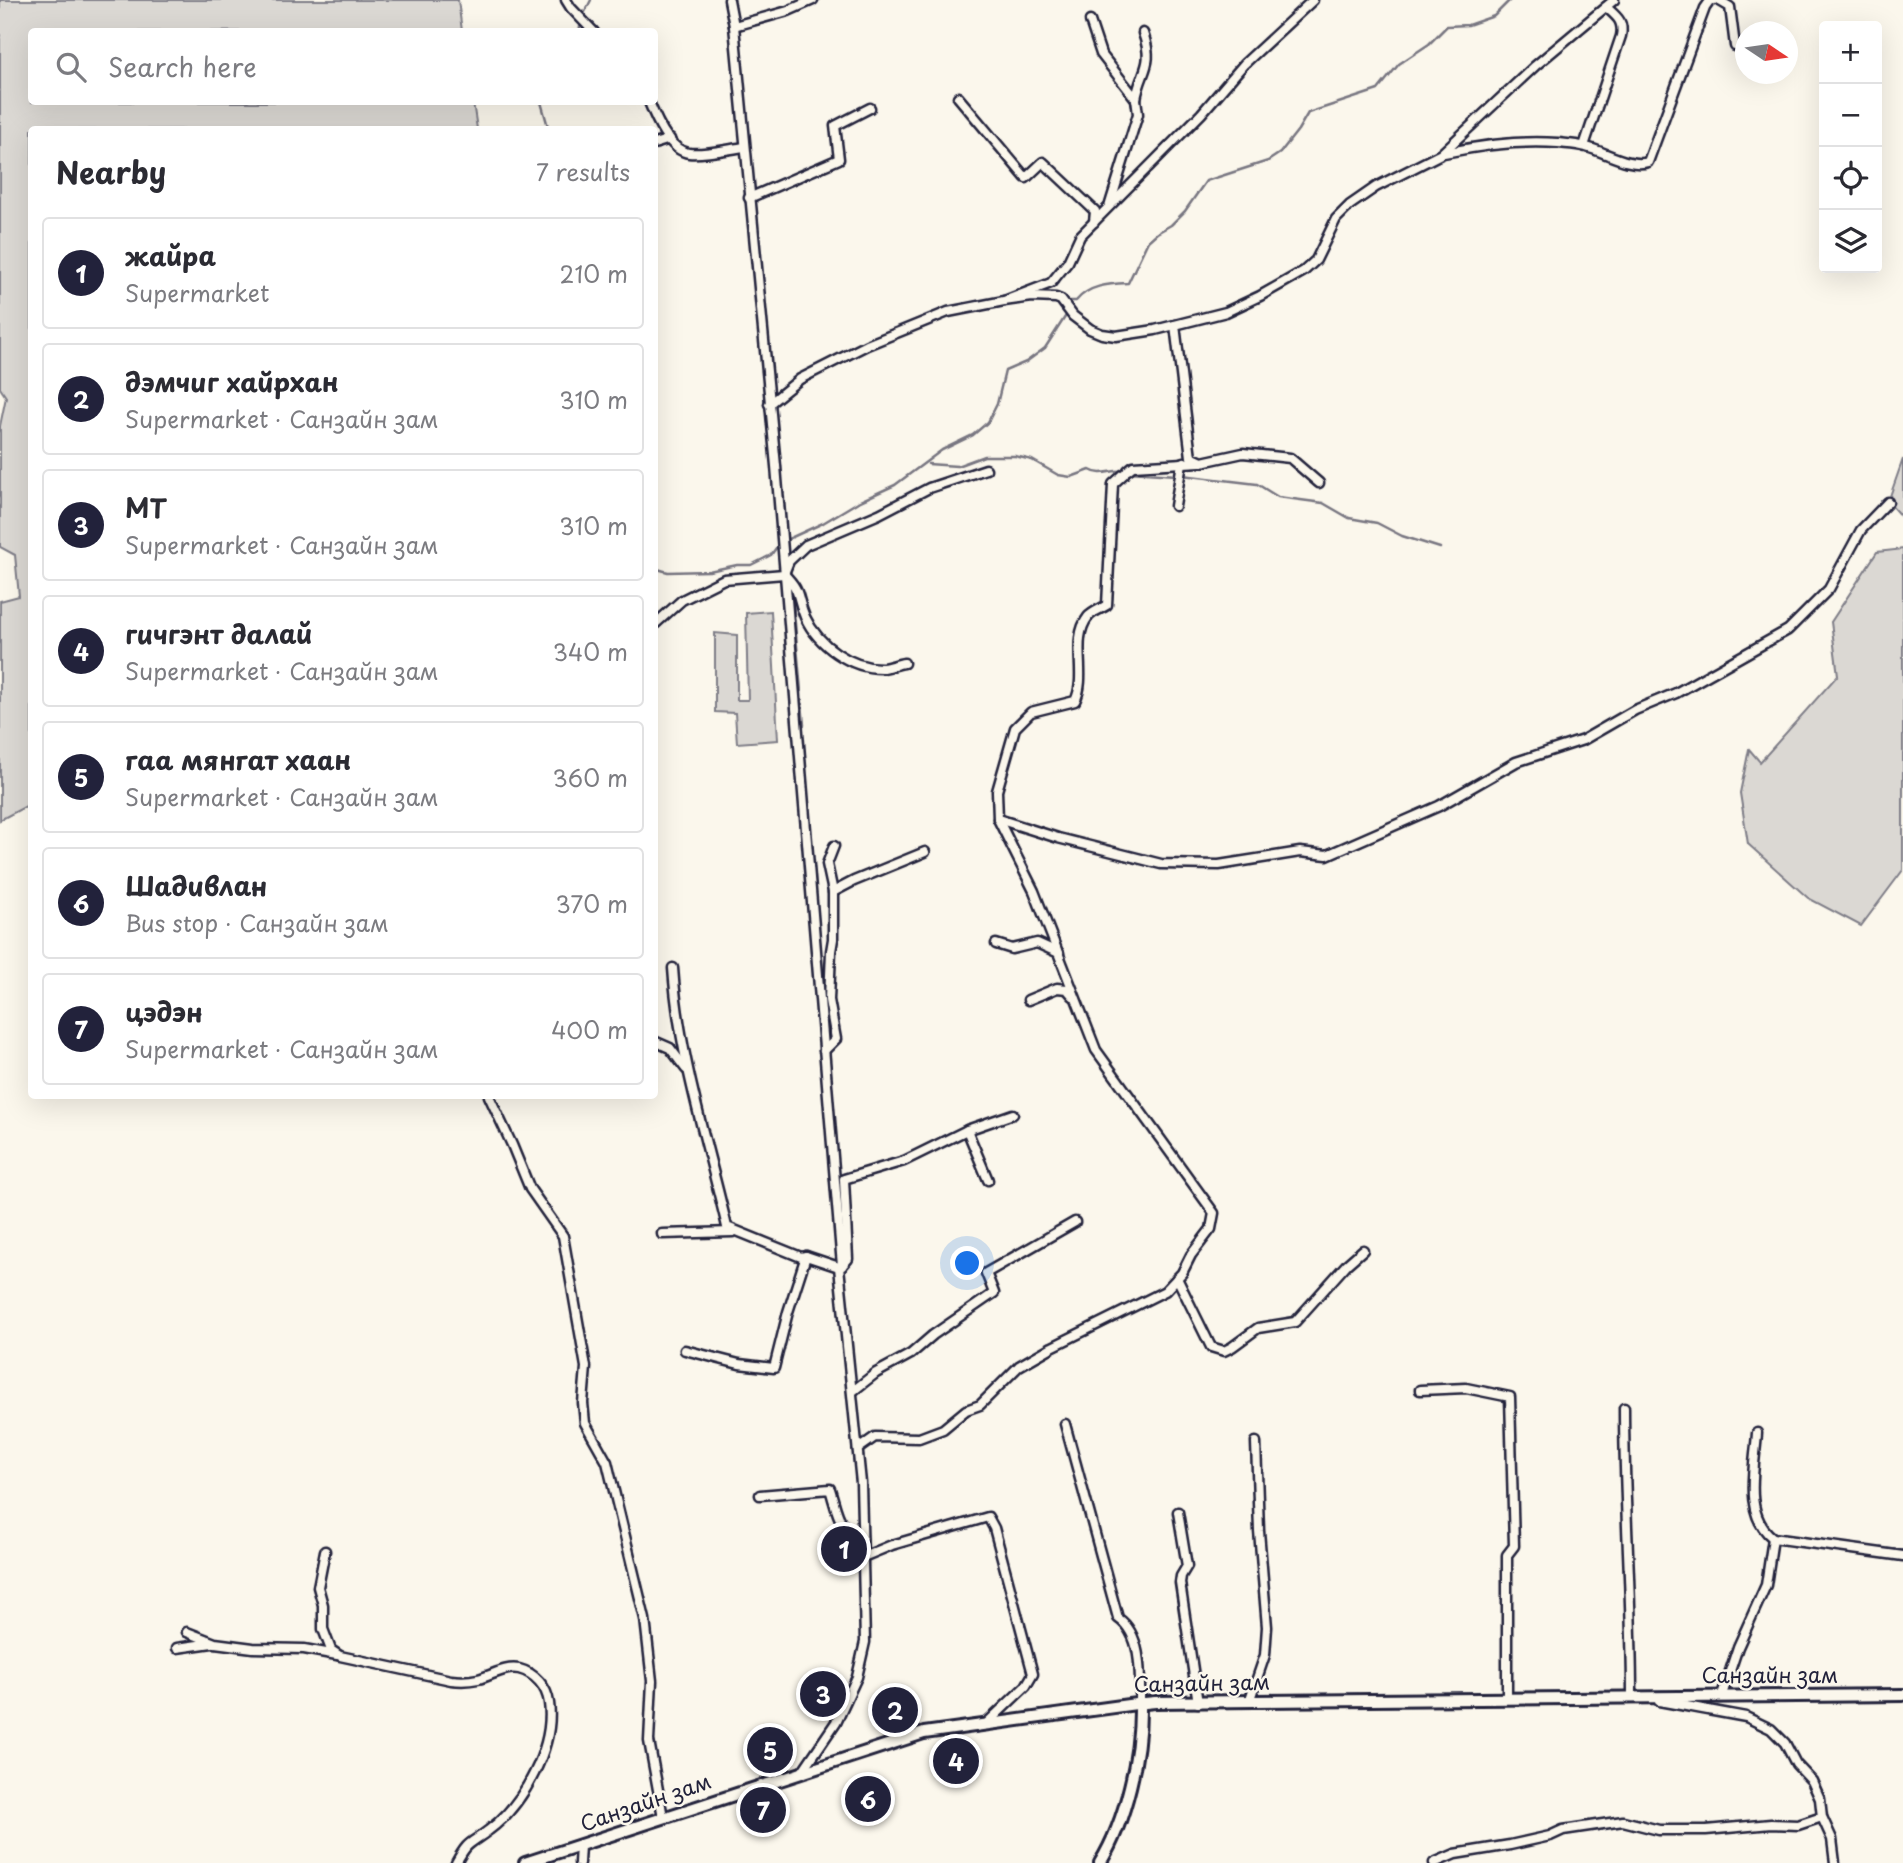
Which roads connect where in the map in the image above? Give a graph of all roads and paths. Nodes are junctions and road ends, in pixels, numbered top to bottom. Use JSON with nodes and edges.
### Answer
{"nodes":[{"id":1,"x":566,"y":0,"type":"edge"},
{"id":2,"x":729,"y":0,"type":"edge"},
{"id":3,"x":813,"y":0,"type":"edge"},
{"id":4,"x":1313,"y":0,"type":"edge"},
{"id":5,"x":1614,"y":0,"type":"edge"},
{"id":6,"x":1716,"y":0,"type":"edge"},
{"id":7,"x":1606,"y":8,"type":"junction"},
{"id":8,"x":1090,"y":21,"type":"dead end"},
{"id":9,"x":734,"y":26,"type":"junction"},
{"id":10,"x":590,"y":28,"type":"edge"},
{"id":11,"x":1143,"y":33,"type":"dead end"},
{"id":12,"x":1735,"y":46,"type":"dead end"},
{"id":13,"x":958,"y":97,"type":"dead end"},
{"id":14,"x":1136,"y":99,"type":"junction"},
{"id":15,"x":650,"y":105,"type":"edge"},
{"id":16,"x":870,"y":108,"type":"dead end"},
{"id":17,"x":670,"y":139,"type":"junction"},
{"id":18,"x":658,"y":143,"type":"edge"},
{"id":19,"x":1584,"y":146,"type":"junction"},
{"id":20,"x":745,"y":147,"type":"junction"},
{"id":21,"x":1441,"y":154,"type":"junction"},
{"id":22,"x":749,"y":198,"type":"junction"},
{"id":23,"x":1109,"y":207,"type":"junction"},
{"id":24,"x":1094,"y":222,"type":"junction"},
{"id":25,"x":1004,"y":301,"type":"junction"},
{"id":26,"x":1175,"y":325,"type":"junction"},
{"id":27,"x":769,"y":404,"type":"junction"},
{"id":28,"x":1191,"y":457,"type":"junction"},
{"id":29,"x":1202,"y":462,"type":"junction"},
{"id":30,"x":1182,"y":463,"type":"junction"},
{"id":31,"x":986,"y":469,"type":"dead end"},
{"id":32,"x":1319,"y":483,"type":"dead end"},
{"id":33,"x":1888,"y":502,"type":"dead end"},
{"id":34,"x":1175,"y":506,"type":"dead end"},
{"id":35,"x":784,"y":574,"type":"junction"},
{"id":36,"x":658,"y":621,"type":"edge"},
{"id":37,"x":904,"y":663,"type":"dead end"},
{"id":38,"x":998,"y":819,"type":"junction"},
{"id":39,"x":834,"y":846,"type":"dead end"},
{"id":40,"x":925,"y":852,"type":"dead end"},
{"id":41,"x":833,"y":892,"type":"junction"},
{"id":42,"x":996,"y":944,"type":"dead end"},
{"id":43,"x":1059,"y":953,"type":"junction"},
{"id":44,"x":673,"y":968,"type":"dead end"},
{"id":45,"x":1028,"y":1000,"type":"dead end"},
{"id":46,"x":1077,"y":1002,"type":"junction"},
{"id":47,"x":658,"y":1043,"type":"edge"},
{"id":48,"x":824,"y":1051,"type":"junction"},
{"id":49,"x":689,"y":1075,"type":"junction"},
{"id":50,"x":490,"y":1099,"type":"edge"},
{"id":51,"x":1013,"y":1114,"type":"dead end"},
{"id":52,"x":968,"y":1130,"type":"junction"},
{"id":53,"x":988,"y":1180,"type":"dead end"},
{"id":54,"x":1075,"y":1222,"type":"dead end"},
{"id":55,"x":736,"y":1232,"type":"junction"},
{"id":56,"x":662,"y":1234,"type":"dead end"},
{"id":57,"x":1363,"y":1250,"type":"dead end"},
{"id":58,"x":806,"y":1256,"type":"junction"},
{"id":59,"x":840,"y":1267,"type":"junction"},
{"id":60,"x":1177,"y":1278,"type":"junction"},
{"id":61,"x":685,"y":1350,"type":"dead end"},
{"id":62,"x":853,"y":1391,"type":"junction"},
{"id":63,"x":1420,"y":1391,"type":"dead end"},
{"id":64,"x":1624,"y":1408,"type":"dead end"},
{"id":65,"x":1065,"y":1423,"type":"dead end"},
{"id":66,"x":1757,"y":1433,"type":"dead end"},
{"id":67,"x":1256,"y":1442,"type":"dead end"},
{"id":68,"x":858,"y":1449,"type":"junction"},
{"id":69,"x":760,"y":1495,"type":"dead end"},
{"id":70,"x":1178,"y":1512,"type":"dead end"},
{"id":71,"x":1773,"y":1538,"type":"junction"},
{"id":72,"x":862,"y":1539,"type":"junction"},
{"id":73,"x":326,"y":1551,"type":"dead end"},
{"id":74,"x":1903,"y":1556,"type":"edge"},
{"id":75,"x":863,"y":1557,"type":"junction"},
{"id":76,"x":187,"y":1632,"type":"dead end"},
{"id":77,"x":215,"y":1643,"type":"junction"},
{"id":78,"x":177,"y":1648,"type":"dead end"},
{"id":79,"x":340,"y":1656,"type":"junction"},
{"id":80,"x":1722,"y":1695,"type":"junction"},
{"id":81,"x":1903,"y":1695,"type":"edge"},
{"id":82,"x":1637,"y":1696,"type":"junction"},
{"id":83,"x":1507,"y":1698,"type":"junction"},
{"id":84,"x":1249,"y":1702,"type":"junction"},
{"id":85,"x":1198,"y":1703,"type":"junction"},
{"id":86,"x":1140,"y":1704,"type":"junction"},
{"id":87,"x":985,"y":1725,"type":"junction"},
{"id":88,"x":802,"y":1772,"type":"junction"},
{"id":89,"x":663,"y":1817,"type":"junction"},
{"id":90,"x":1822,"y":1817,"type":"junction"},
{"id":91,"x":580,"y":1845,"type":"junction"},
{"id":92,"x":456,"y":1863,"type":"edge"},
{"id":93,"x":525,"y":1863,"type":"edge"},
{"id":94,"x":579,"y":1863,"type":"edge"},
{"id":95,"x":1100,"y":1863,"type":"edge"},
{"id":96,"x":1434,"y":1863,"type":"edge"},
{"id":97,"x":1835,"y":1863,"type":"edge"}],
"edges":[{"from":1,"to":10,"type":"street"},
{"from":2,"to":9,"type":"street"},
{"from":3,"to":9,"type":"street"},
{"from":4,"to":23,"type":"street"},
{"from":5,"to":7,"type":"street"},
{"from":6,"to":12,"type":"street"},
{"from":6,"to":19,"type":"street"},
{"from":7,"to":19,"type":"street"},
{"from":7,"to":21,"type":"street"},
{"from":8,"to":14,"type":"street"},
{"from":9,"to":20,"type":"street"},
{"from":11,"to":14,"type":"street"},
{"from":13,"to":24,"type":"street"},
{"from":14,"to":23,"type":"street"},
{"from":15,"to":17,"type":"street"},
{"from":16,"to":22,"type":"street"},
{"from":17,"to":18,"type":"street"},
{"from":17,"to":20,"type":"street"},
{"from":19,"to":21,"type":"street"},
{"from":20,"to":22,"type":"street"},
{"from":21,"to":26,"type":"street"},
{"from":22,"to":27,"type":"street"},
{"from":23,"to":24,"type":"street"},
{"from":24,"to":25,"type":"street"},
{"from":25,"to":26,"type":"street"},
{"from":25,"to":27,"type":"street"},
{"from":26,"to":28,"type":"street"},
{"from":27,"to":35,"type":"street"},
{"from":28,"to":29,"type":"street"},
{"from":28,"to":30,"type":"street"},
{"from":29,"to":30,"type":"street"},
{"from":29,"to":32,"type":"street"},
{"from":30,"to":34,"type":"street"},
{"from":30,"to":38,"type":"street"},
{"from":31,"to":35,"type":"street"},
{"from":33,"to":38,"type":"street"},
{"from":35,"to":36,"type":"street"},
{"from":35,"to":37,"type":"street"},
{"from":35,"to":48,"type":"street"},
{"from":38,"to":43,"type":"street"},
{"from":39,"to":41,"type":"street"},
{"from":40,"to":41,"type":"street"},
{"from":41,"to":48,"type":"street"},
{"from":42,"to":43,"type":"street"},
{"from":43,"to":46,"type":"street"},
{"from":44,"to":49,"type":"street"},
{"from":45,"to":46,"type":"street"},
{"from":46,"to":60,"type":"street"},
{"from":47,"to":49,"type":"street"},
{"from":48,"to":59,"type":"street"},
{"from":49,"to":55,"type":"street"},
{"from":50,"to":89,"type":"street"},
{"from":51,"to":52,"type":"street"},
{"from":52,"to":53,"type":"street"},
{"from":52,"to":59,"type":"street"},
{"from":54,"to":62,"type":"street"},
{"from":55,"to":56,"type":"street"},
{"from":55,"to":58,"type":"street"},
{"from":57,"to":60,"type":"street"},
{"from":58,"to":59,"type":"street"},
{"from":58,"to":61,"type":"street"},
{"from":59,"to":62,"type":"street"},
{"from":60,"to":68,"type":"street"},
{"from":62,"to":68,"type":"street"},
{"from":63,"to":83,"type":"street"},
{"from":64,"to":82,"type":"street"},
{"from":65,"to":86,"type":"street"},
{"from":66,"to":71,"type":"street"},
{"from":67,"to":84,"type":"street"},
{"from":68,"to":72,"type":"street"},
{"from":69,"to":72,"type":"street"},
{"from":70,"to":85,"type":"street"},
{"from":71,"to":74,"type":"street"},
{"from":71,"to":80,"type":"street"},
{"from":72,"to":75,"type":"street"},
{"from":73,"to":79,"type":"street"},
{"from":75,"to":87,"type":"street"},
{"from":75,"to":88,"type":"street"},
{"from":76,"to":77,"type":"street"},
{"from":77,"to":78,"type":"street"},
{"from":77,"to":79,"type":"street"},
{"from":79,"to":92,"type":"street"},
{"from":80,"to":81,"type":"main road","name":"Санзайн зам"},
{"from":80,"to":82,"type":"main road","name":"Санзайн зам"},
{"from":82,"to":83,"type":"main road","name":"Санзайн зам"},
{"from":82,"to":90,"type":"street"},
{"from":83,"to":84,"type":"main road","name":"Санзайн зам"},
{"from":84,"to":85,"type":"main road","name":"Санзайн зам"},
{"from":85,"to":86,"type":"main road","name":"Санзайн зам"},
{"from":86,"to":87,"type":"main road","name":"Санзайн зам"},
{"from":86,"to":95,"type":"main road"},
{"from":87,"to":88,"type":"main road","name":"Санзайн зам"},
{"from":88,"to":89,"type":"main road","name":"Санзайн зам"},
{"from":89,"to":91,"type":"main road","name":"Санзайн зам"},
{"from":90,"to":96,"type":"street"},
{"from":90,"to":97,"type":"street"},
{"from":91,"to":93,"type":"main road","name":"Санзайн зам"},
{"from":91,"to":94,"type":"street"}]}
